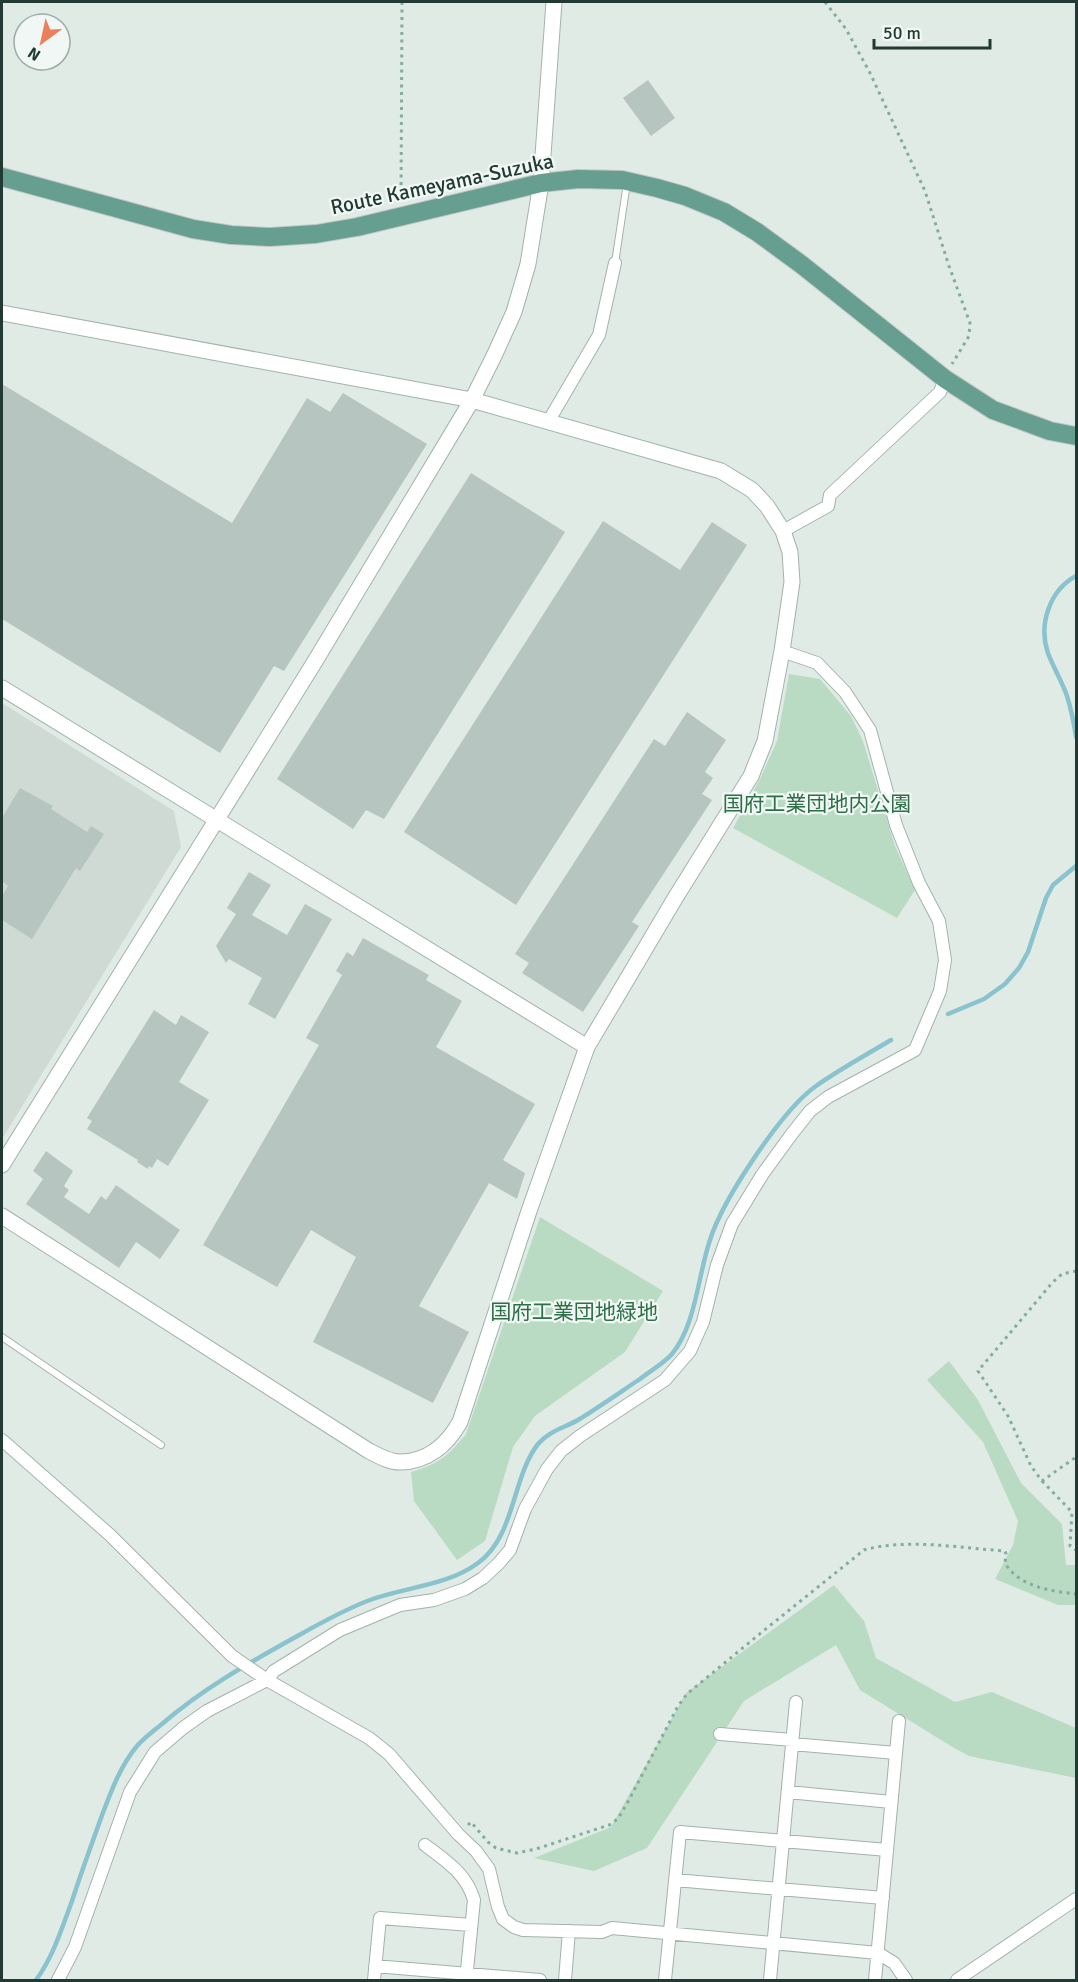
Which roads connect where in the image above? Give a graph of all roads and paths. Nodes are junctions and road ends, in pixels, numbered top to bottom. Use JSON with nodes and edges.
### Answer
{"nodes":[{"id":1,"x":402,"y":2,"type":"edge"},
{"id":2,"x":555,"y":2,"type":"edge"},
{"id":3,"x":825,"y":2,"type":"edge"},
{"id":4,"x":2,"y":177,"type":"edge"},
{"id":5,"x":627,"y":182,"type":"junction"},
{"id":6,"x":541,"y":183,"type":"junction"},
{"id":7,"x":401,"y":217,"type":"junction"},
{"id":8,"x":615,"y":263,"type":"joint"},
{"id":9,"x":2,"y":313,"type":"edge"},
{"id":10,"x":945,"y":379,"type":"junction"},
{"id":11,"x":471,"y":400,"type":"junction"},
{"id":12,"x":548,"y":422,"type":"junction"},
{"id":13,"x":1077,"y":436,"type":"edge"},
{"id":14,"x":789,"y":527,"type":"junction"},
{"id":15,"x":782,"y":651,"type":"junction"},
{"id":16,"x":2,"y":688,"type":"edge"},
{"id":17,"x":215,"y":820,"type":"junction"},
{"id":18,"x":587,"y":1047,"type":"junction"},
{"id":19,"x":2,"y":1165,"type":"edge"},
{"id":20,"x":2,"y":1216,"type":"edge"},
{"id":21,"x":1077,"y":1271,"type":"edge"},
{"id":22,"x":2,"y":1337,"type":"edge"},
{"id":23,"x":2,"y":1440,"type":"edge"},
{"id":24,"x":161,"y":1445,"type":"dead end"},
{"id":25,"x":1077,"y":1457,"type":"edge"},
{"id":26,"x":1042,"y":1481,"type":"junction"},
{"id":27,"x":1077,"y":1550,"type":"edge"},
{"id":28,"x":1077,"y":1594,"type":"edge"},
{"id":29,"x":263,"y":1676,"type":"junction"},
{"id":30,"x":796,"y":1702,"type":"dead end"},
{"id":31,"x":899,"y":1721,"type":"dead end"},
{"id":32,"x":720,"y":1734,"type":"dead end"},
{"id":33,"x":792,"y":1742,"type":"junction"},
{"id":34,"x":896,"y":1754,"type":"junction"},
{"id":35,"x":788,"y":1792,"type":"junction"},
{"id":36,"x":891,"y":1802,"type":"junction"},
{"id":37,"x":458,"y":1834,"type":"junction"},
{"id":38,"x":783,"y":1841,"type":"junction"},
{"id":39,"x":425,"y":1845,"type":"dead end"},
{"id":40,"x":887,"y":1850,"type":"junction"},
{"id":41,"x":675,"y":1880,"type":"junction"},
{"id":42,"x":779,"y":1889,"type":"junction"},
{"id":43,"x":883,"y":1898,"type":"junction"},
{"id":44,"x":1077,"y":1899,"type":"edge"},
{"id":45,"x":471,"y":1925,"type":"junction"},
{"id":46,"x":569,"y":1931,"type":"junction"},
{"id":47,"x":669,"y":1934,"type":"junction"},
{"id":48,"x":774,"y":1943,"type":"junction"},
{"id":49,"x":878,"y":1953,"type":"junction"},
{"id":50,"x":375,"y":1966,"type":"junction"},
{"id":51,"x":466,"y":1977,"type":"edge"},
{"id":52,"x":58,"y":1980,"type":"edge"},
{"id":53,"x":374,"y":1980,"type":"edge"},
{"id":54,"x":540,"y":1980,"type":"edge"},
{"id":55,"x":565,"y":1980,"type":"edge"},
{"id":56,"x":665,"y":1980,"type":"edge"},
{"id":57,"x":770,"y":1980,"type":"edge"},
{"id":58,"x":875,"y":1980,"type":"edge"},
{"id":59,"x":906,"y":1980,"type":"edge"},
{"id":60,"x":957,"y":1980,"type":"edge"}],
"edges":[{"from":1,"to":7,"type":"path"},
{"from":2,"to":6,"type":"street"},
{"from":3,"to":10,"type":"path"},
{"from":4,"to":7,"type":"main road","name":"Route Kameyama-Suzuka"},
{"from":5,"to":6,"type":"main road","name":"Route Kameyama-Suzuka"},
{"from":5,"to":8,"type":"lane"},
{"from":5,"to":10,"type":"main road","name":"Route Kameyama-Suzuka"},
{"from":6,"to":7,"type":"main road","name":"Route Kameyama-Suzuka"},
{"from":6,"to":11,"type":"street"},
{"from":8,"to":12,"type":"street"},
{"from":9,"to":11,"type":"street"},
{"from":10,"to":13,"type":"main road","name":"Route Kameyama-Suzuka"},
{"from":10,"to":14,"type":"street"},
{"from":11,"to":12,"type":"street"},
{"from":11,"to":17,"type":"street"},
{"from":12,"to":14,"type":"street"},
{"from":14,"to":15,"type":"street"},
{"from":15,"to":18,"type":"street"},
{"from":15,"to":29,"type":"street"},
{"from":16,"to":17,"type":"street"},
{"from":17,"to":18,"type":"street"},
{"from":17,"to":19,"type":"street"},
{"from":18,"to":20,"type":"street"},
{"from":21,"to":26,"type":"path"},
{"from":22,"to":24,"type":"lane"},
{"from":23,"to":29,"type":"street"},
{"from":25,"to":26,"type":"path"},
{"from":26,"to":27,"type":"path"},
{"from":28,"to":37,"type":"path"},
{"from":29,"to":37,"type":"street"},
{"from":29,"to":52,"type":"street"},
{"from":30,"to":33,"type":"street"},
{"from":31,"to":34,"type":"street"},
{"from":32,"to":33,"type":"street"},
{"from":33,"to":34,"type":"street"},
{"from":33,"to":35,"type":"street"},
{"from":34,"to":36,"type":"street"},
{"from":35,"to":36,"type":"street"},
{"from":35,"to":38,"type":"street"},
{"from":36,"to":40,"type":"street"},
{"from":37,"to":46,"type":"street"},
{"from":38,"to":40,"type":"street"},
{"from":38,"to":41,"type":"street"},
{"from":38,"to":42,"type":"street"},
{"from":39,"to":45,"type":"street"},
{"from":40,"to":43,"type":"street"},
{"from":41,"to":42,"type":"street"},
{"from":41,"to":47,"type":"street"},
{"from":42,"to":43,"type":"street"},
{"from":42,"to":48,"type":"street"},
{"from":43,"to":49,"type":"street"},
{"from":44,"to":60,"type":"street"},
{"from":45,"to":50,"type":"street"},
{"from":45,"to":51,"type":"street"},
{"from":46,"to":47,"type":"street"},
{"from":46,"to":55,"type":"street"},
{"from":47,"to":48,"type":"street"},
{"from":47,"to":56,"type":"street"},
{"from":48,"to":49,"type":"street"},
{"from":48,"to":57,"type":"street"},
{"from":49,"to":58,"type":"street"},
{"from":49,"to":59,"type":"street"},
{"from":50,"to":51,"type":"street"},
{"from":50,"to":53,"type":"street"},
{"from":51,"to":54,"type":"street"}]}
